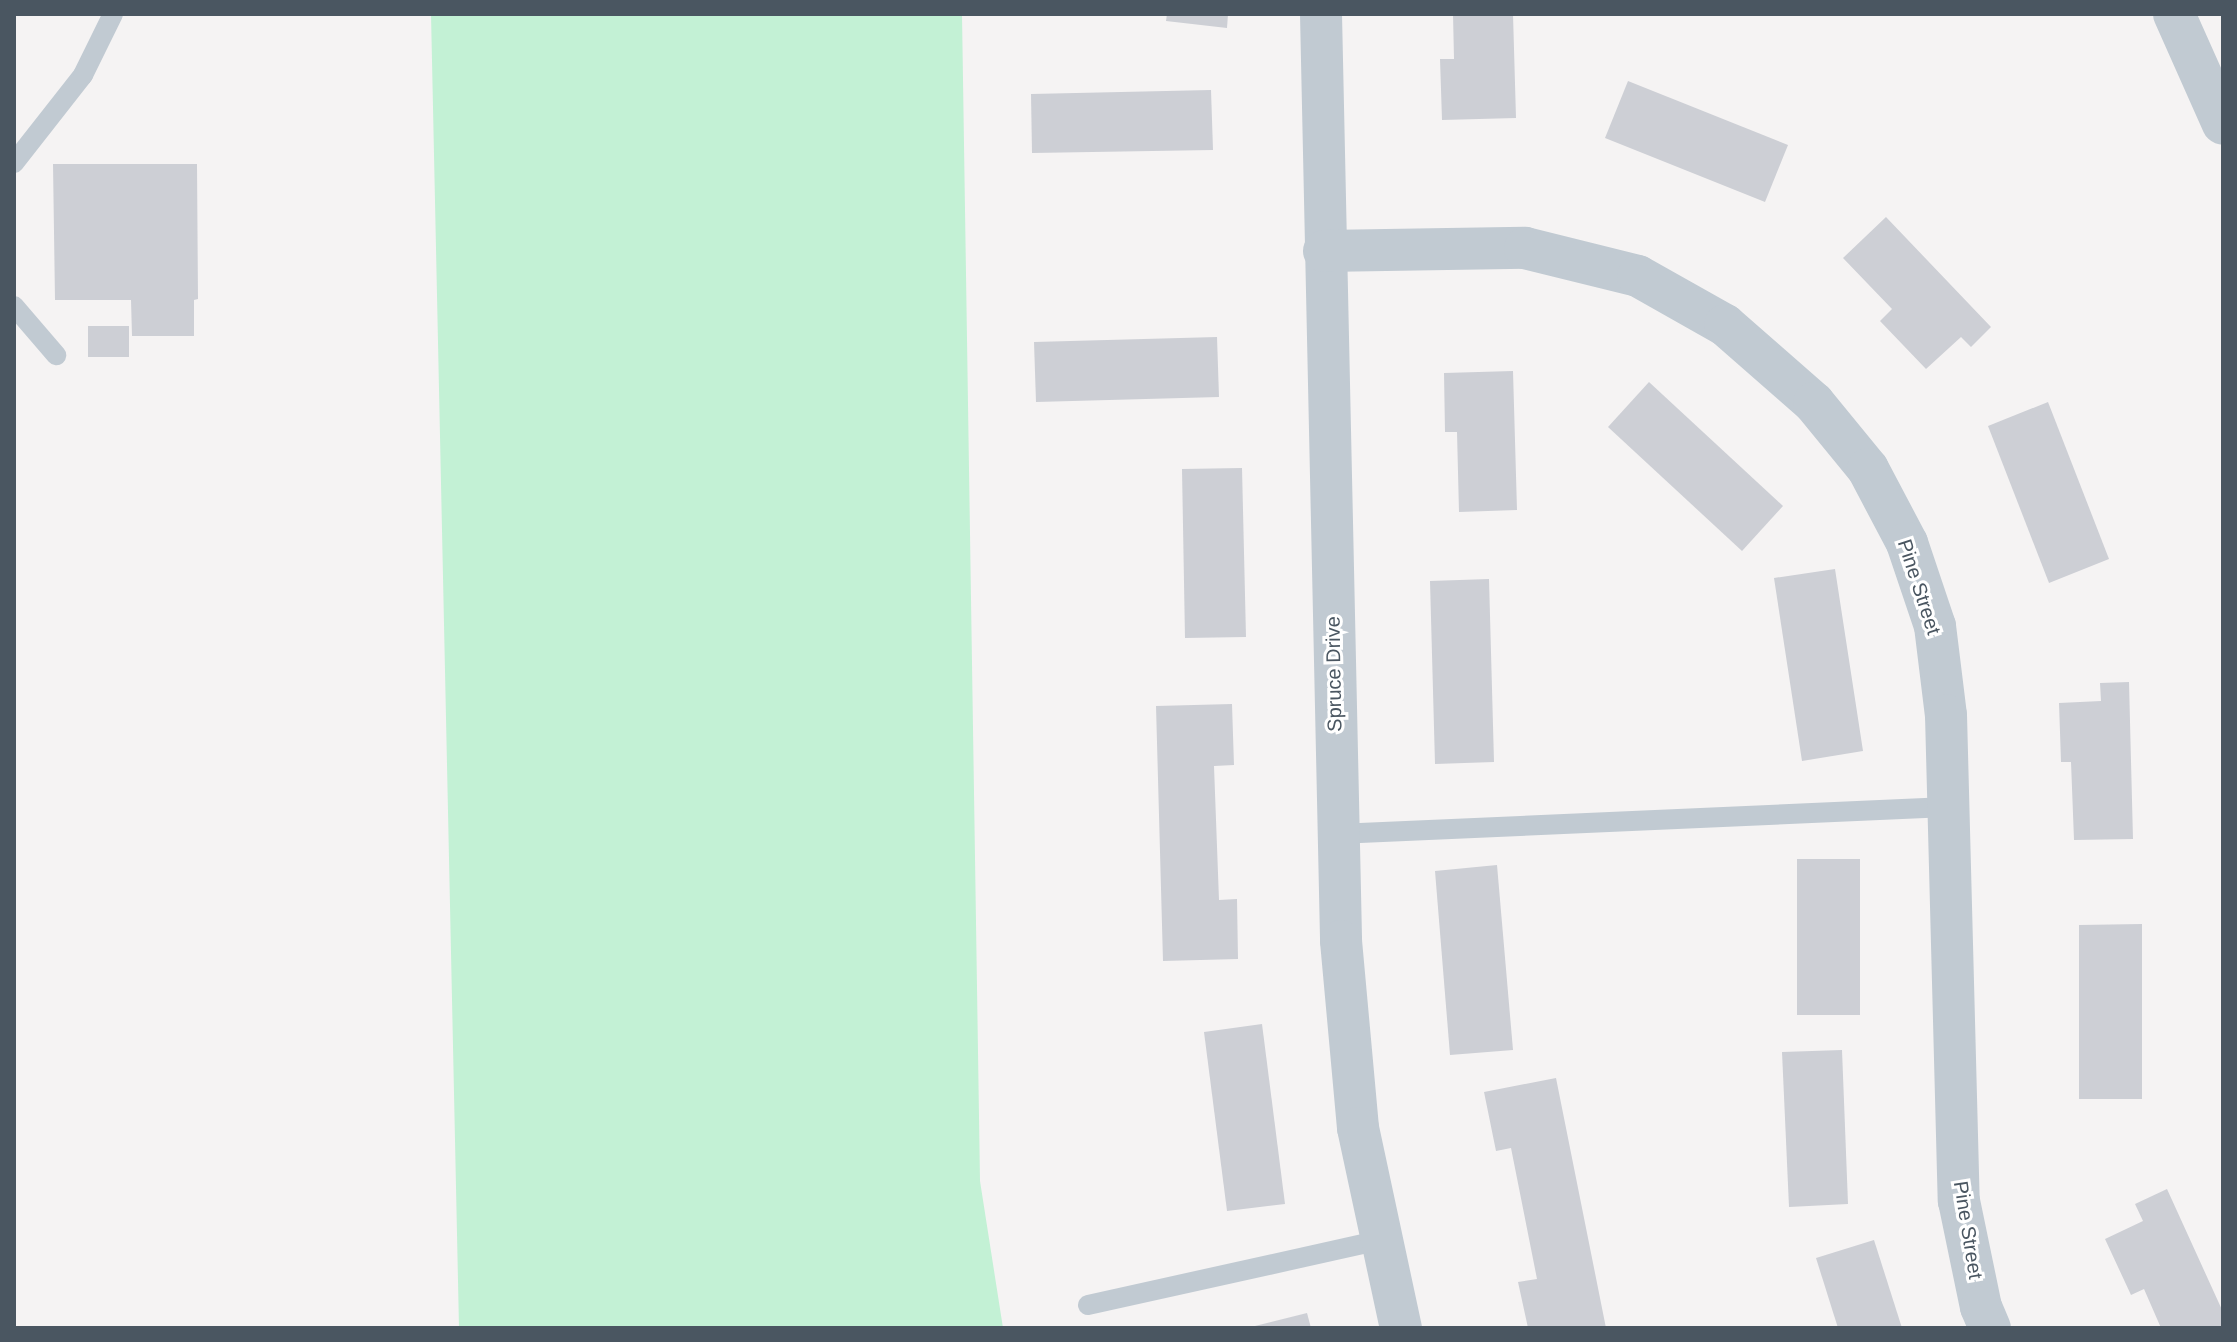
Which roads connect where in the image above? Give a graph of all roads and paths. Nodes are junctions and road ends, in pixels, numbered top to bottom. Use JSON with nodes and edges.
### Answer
{"nodes":[{"id":1,"x":113,"y":14,"type":"edge"},
{"id":2,"x":1321,"y":14,"type":"edge"},
{"id":3,"x":2174,"y":14,"type":"edge"},
{"id":4,"x":2223,"y":124,"type":"edge"},
{"id":5,"x":14,"y":163,"type":"edge"},
{"id":6,"x":1324,"y":251,"type":"junction"},
{"id":7,"x":14,"y":306,"type":"edge"},
{"id":8,"x":56,"y":355,"type":"dead end"},
{"id":9,"x":1947,"y":807,"type":"junction"},
{"id":10,"x":1337,"y":834,"type":"junction"},
{"id":11,"x":1382,"y":1240,"type":"junction"},
{"id":12,"x":1088,"y":1305,"type":"dead end"},
{"id":13,"x":1401,"y":1328,"type":"edge"},
{"id":14,"x":1990,"y":1328,"type":"edge"}],
"edges":[{"from":1,"to":5,"type":"lane"},
{"from":2,"to":6,"type":"street","name":"Spruce Drive"},
{"from":3,"to":4,"type":"street"},
{"from":6,"to":9,"type":"street","name":"Pine Street"},
{"from":6,"to":10,"type":"street","name":"Spruce Drive"},
{"from":7,"to":8,"type":"lane"},
{"from":9,"to":10,"type":"lane"},
{"from":9,"to":14,"type":"street","name":"Pine Street"},
{"from":10,"to":11,"type":"street","name":"Spruce Drive"},
{"from":11,"to":12,"type":"lane"},
{"from":11,"to":13,"type":"street","name":"Spruce Drive"}]}
